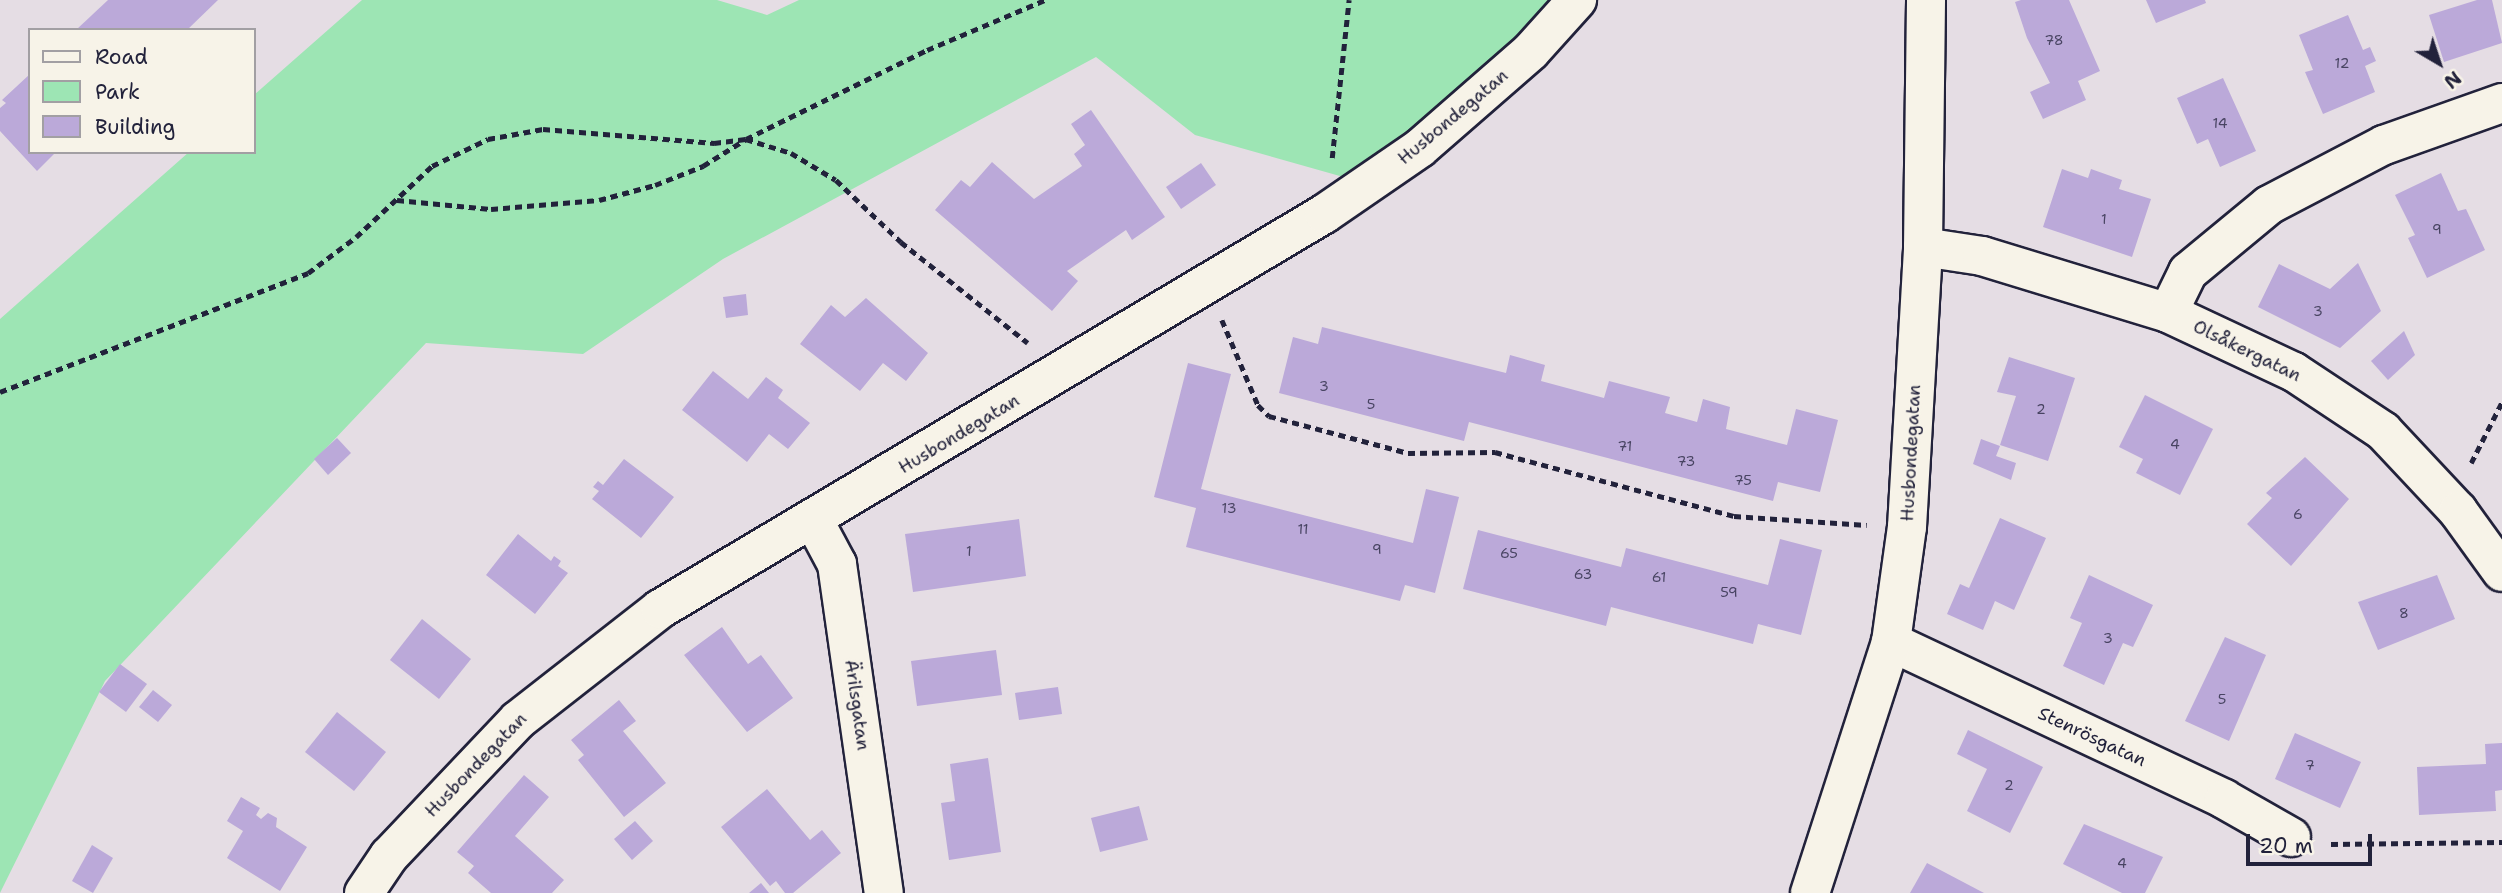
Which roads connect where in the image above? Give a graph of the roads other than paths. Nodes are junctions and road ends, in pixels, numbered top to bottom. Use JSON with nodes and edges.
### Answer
{"nodes":[{"id":1,"x":1577,"y":0,"type":"edge"},
{"id":2,"x":1926,"y":0,"type":"edge"},
{"id":3,"x":2502,"y":103,"type":"edge"},
{"id":4,"x":1923,"y":247,"type":"junction"},
{"id":5,"x":2168,"y":313,"type":"junction"},
{"id":6,"x":814,"y":521,"type":"junction"},
{"id":7,"x":2502,"y":572,"type":"edge"},
{"id":8,"x":1891,"y":642,"type":"junction"},
{"id":9,"x":2291,"y":837,"type":"road end"},
{"id":10,"x":364,"y":893,"type":"edge"},
{"id":11,"x":884,"y":893,"type":"edge"},
{"id":12,"x":1810,"y":893,"type":"edge"}],
"edges":[{"from":1,"to":6,"type":"street","name":"Husbondegatan"},
{"from":2,"to":4,"type":"street","name":"Husbondegatan"},
{"from":3,"to":5,"type":"street"},
{"from":4,"to":5,"type":"street","name":"Olsåkergatan"},
{"from":4,"to":8,"type":"street","name":"Husbondegatan"},
{"from":5,"to":7,"type":"street","name":"Olsåkergatan"},
{"from":6,"to":10,"type":"street","name":"Husbondegatan"},
{"from":6,"to":11,"type":"street","name":"Ärilsgatan"},
{"from":8,"to":9,"type":"street","name":"Stenrösgatan"},
{"from":8,"to":12,"type":"street","name":"Husbondegatan"}]}
